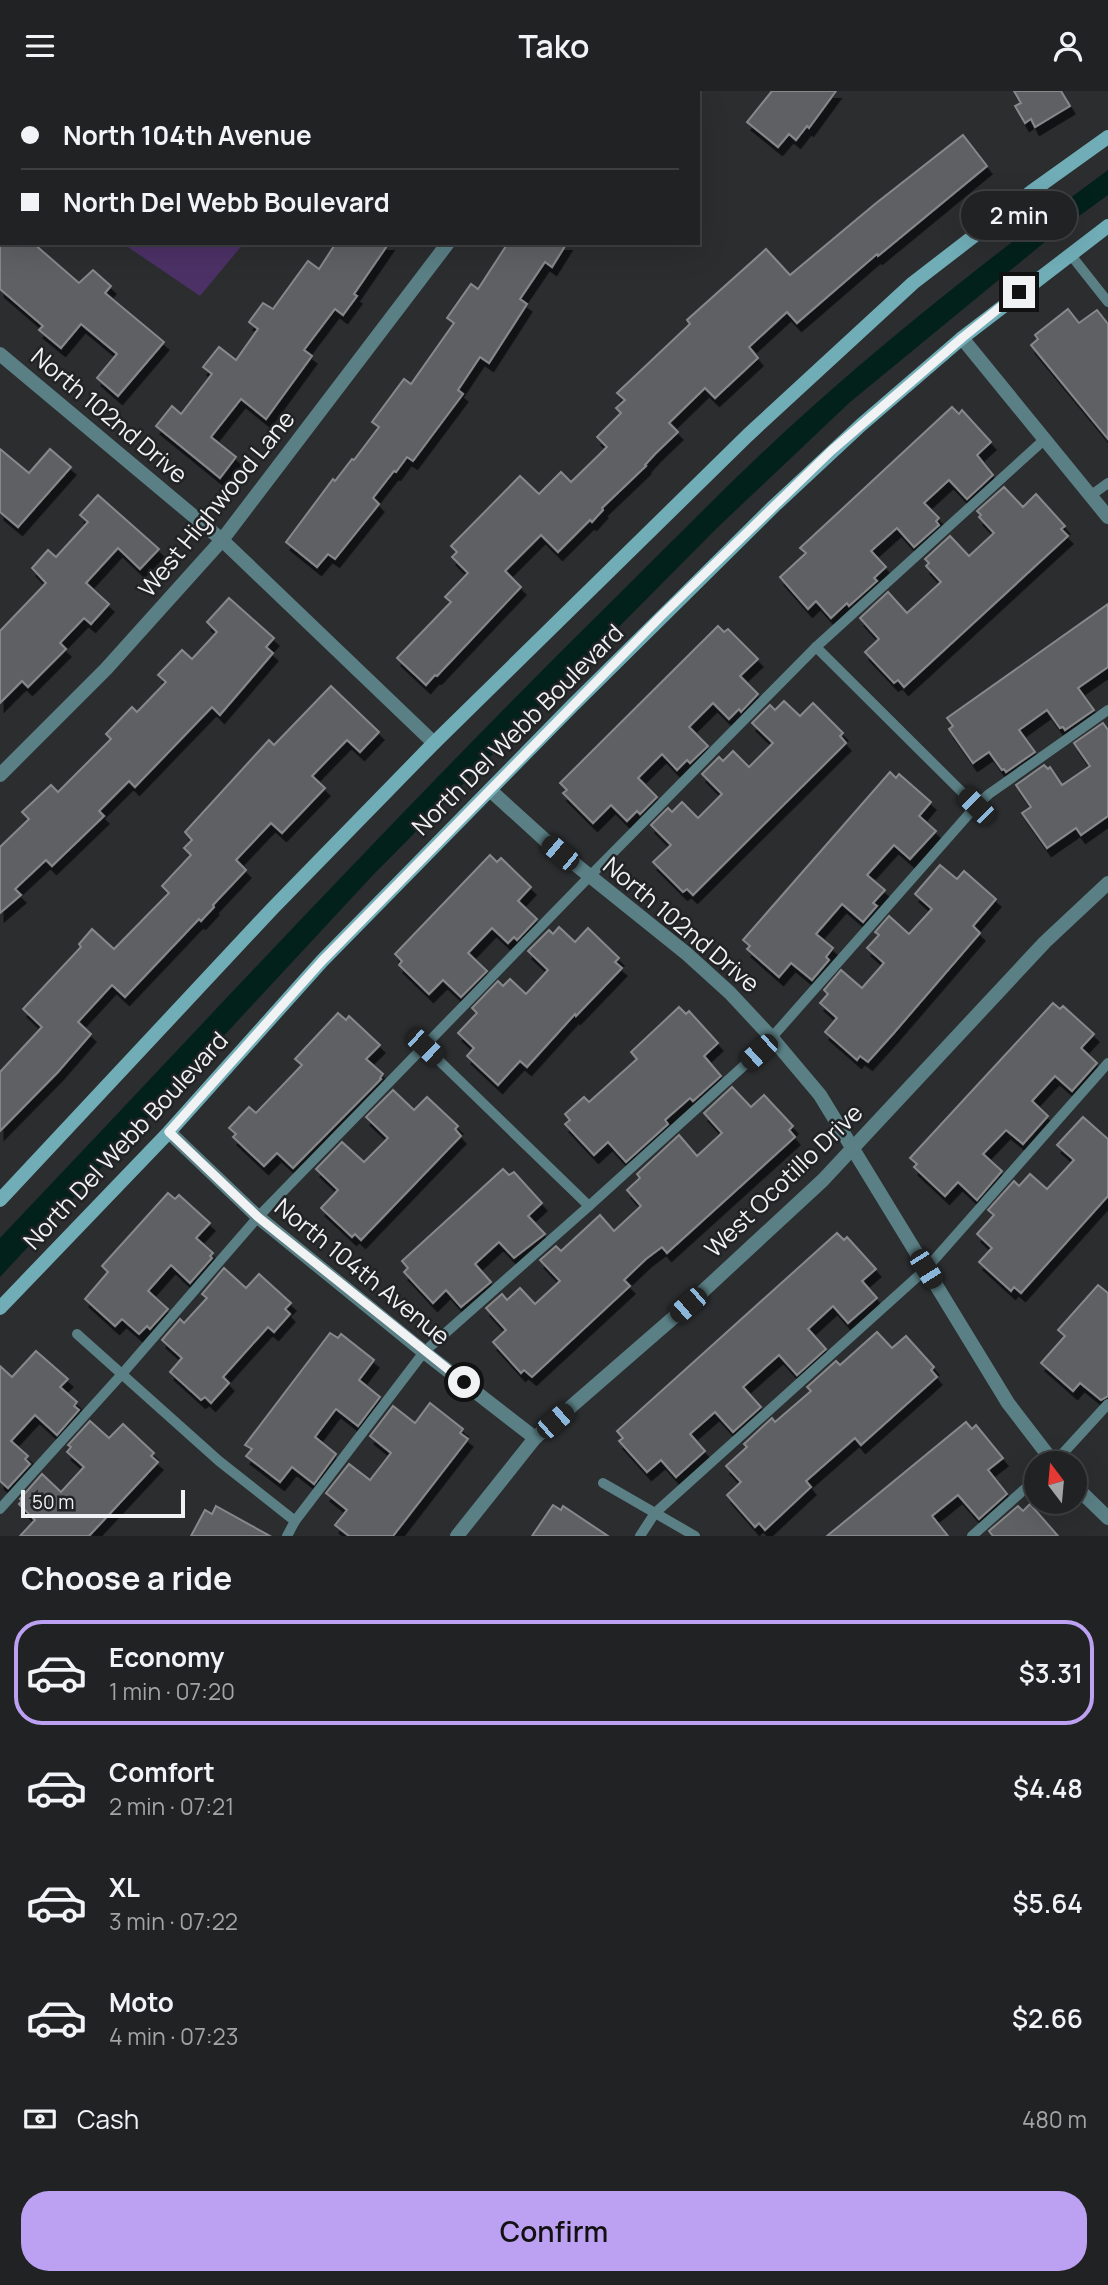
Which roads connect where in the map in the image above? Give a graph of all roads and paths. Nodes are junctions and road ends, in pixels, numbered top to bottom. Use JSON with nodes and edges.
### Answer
{"nodes":[{"id":1,"x":1108,"y":137,"type":"edge"},
{"id":2,"x":1108,"y":226,"type":"edge"},
{"id":3,"x":445,"y":245,"type":"edge"},
{"id":4,"x":1070,"y":254,"type":"junction"},
{"id":5,"x":1108,"y":302,"type":"edge"},
{"id":6,"x":962,"y":338,"type":"junction"},
{"id":7,"x":0,"y":354,"type":"edge"},
{"id":8,"x":1045,"y":439,"type":"junction"},
{"id":9,"x":1108,"y":483,"type":"edge"},
{"id":10,"x":1090,"y":496,"type":"junction"},
{"id":11,"x":1108,"y":517,"type":"edge"},
{"id":12,"x":222,"y":540,"type":"junction"},
{"id":13,"x":816,"y":647,"type":"junction"},
{"id":14,"x":1108,"y":710,"type":"edge"},
{"id":15,"x":433,"y":743,"type":"junction"},
{"id":16,"x":0,"y":775,"type":"edge"},
{"id":17,"x":490,"y":790,"type":"junction"},
{"id":18,"x":976,"y":806,"type":"junction"},
{"id":19,"x":589,"y":877,"type":"junction"},
{"id":20,"x":1108,"y":883,"type":"edge"},
{"id":21,"x":772,"y":1038,"type":"junction"},
{"id":22,"x":425,"y":1047,"type":"junction"},
{"id":23,"x":1108,"y":1063,"type":"edge"},
{"id":24,"x":169,"y":1132,"type":"junction"},
{"id":25,"x":853,"y":1149,"type":"junction"},
{"id":26,"x":0,"y":1200,"type":"edge"},
{"id":27,"x":589,"y":1206,"type":"junction"},
{"id":28,"x":258,"y":1217,"type":"junction"},
{"id":29,"x":926,"y":1269,"type":"junction"},
{"id":30,"x":0,"y":1308,"type":"edge"},
{"id":31,"x":77,"y":1334,"type":"dead end"},
{"id":32,"x":424,"y":1352,"type":"junction"},
{"id":33,"x":122,"y":1374,"type":"junction"},
{"id":34,"x":1108,"y":1404,"type":"edge"},
{"id":35,"x":535,"y":1438,"type":"junction"},
{"id":36,"x":1045,"y":1451,"type":"edge"},
{"id":37,"x":1065,"y":1451,"type":"edge"},
{"id":38,"x":603,"y":1483,"type":"dead end"},
{"id":39,"x":1024,"y":1490,"type":"edge"},
{"id":40,"x":1087,"y":1498,"type":"edge"},
{"id":41,"x":0,"y":1509,"type":"edge"},
{"id":42,"x":655,"y":1513,"type":"junction"},
{"id":43,"x":1108,"y":1518,"type":"edge"},
{"id":44,"x":295,"y":1521,"type":"junction"},
{"id":45,"x":287,"y":1536,"type":"edge"},
{"id":46,"x":457,"y":1536,"type":"edge"},
{"id":47,"x":640,"y":1536,"type":"edge"},
{"id":48,"x":695,"y":1536,"type":"edge"},
{"id":49,"x":972,"y":1536,"type":"edge"}],
"edges":[{"from":1,"to":15,"type":"street","name":"North Del Webb Boulevard"},
{"from":2,"to":4,"type":"street","name":"North Del Webb Boulevard"},
{"from":3,"to":12,"type":"street","name":"West Highwood Lane"},
{"from":4,"to":5,"type":"lane"},
{"from":4,"to":6,"type":"street","name":"North Del Webb Boulevard"},
{"from":6,"to":8,"type":"street"},
{"from":6,"to":17,"type":"street","name":"North Del Webb Boulevard"},
{"from":7,"to":12,"type":"street","name":"North 102nd Drive"},
{"from":8,"to":10,"type":"street"},
{"from":8,"to":13,"type":"lane"},
{"from":9,"to":10,"type":"lane"},
{"from":10,"to":11,"type":"street"},
{"from":12,"to":15,"type":"street","name":"North 102nd Drive"},
{"from":12,"to":16,"type":"street","name":"West Highwood Lane"},
{"from":13,"to":18,"type":"lane"},
{"from":13,"to":19,"type":"lane"},
{"from":14,"to":18,"type":"lane"},
{"from":15,"to":26,"type":"street","name":"North Del Webb Boulevard"},
{"from":17,"to":19,"type":"street","name":"North 102nd Drive"},
{"from":17,"to":24,"type":"street","name":"North Del Webb Boulevard"},
{"from":18,"to":21,"type":"lane"},
{"from":19,"to":21,"type":"street","name":"North 102nd Drive"},
{"from":19,"to":22,"type":"lane"},
{"from":20,"to":25,"type":"street","name":"West Ocotillo Drive"},
{"from":21,"to":25,"type":"street","name":"North 102nd Drive"},
{"from":21,"to":27,"type":"lane"},
{"from":22,"to":27,"type":"lane"},
{"from":22,"to":28,"type":"lane"},
{"from":23,"to":29,"type":"lane"},
{"from":24,"to":28,"type":"street","name":"North 104th Avenue"},
{"from":24,"to":30,"type":"street","name":"North Del Webb Boulevard"},
{"from":25,"to":29,"type":"street","name":"North 102nd Drive"},
{"from":25,"to":35,"type":"street","name":"West Ocotillo Drive"},
{"from":27,"to":32,"type":"lane"},
{"from":28,"to":32,"type":"street","name":"North 104th Avenue"},
{"from":28,"to":33,"type":"lane"},
{"from":29,"to":36,"type":"street","name":"North 102nd Drive"},
{"from":29,"to":42,"type":"lane"},
{"from":31,"to":33,"type":"lane"},
{"from":32,"to":35,"type":"street","name":"North 104th Avenue"},
{"from":32,"to":44,"type":"lane"},
{"from":33,"to":41,"type":"lane"},
{"from":33,"to":44,"type":"lane"},
{"from":34,"to":37,"type":"lane"},
{"from":35,"to":46,"type":"street","name":"West Ocotillo Drive"},
{"from":38,"to":42,"type":"lane"},
{"from":39,"to":49,"type":"lane"},
{"from":40,"to":43,"type":"street"},
{"from":42,"to":47,"type":"lane"},
{"from":42,"to":48,"type":"lane"},
{"from":44,"to":45,"type":"lane"}]}
